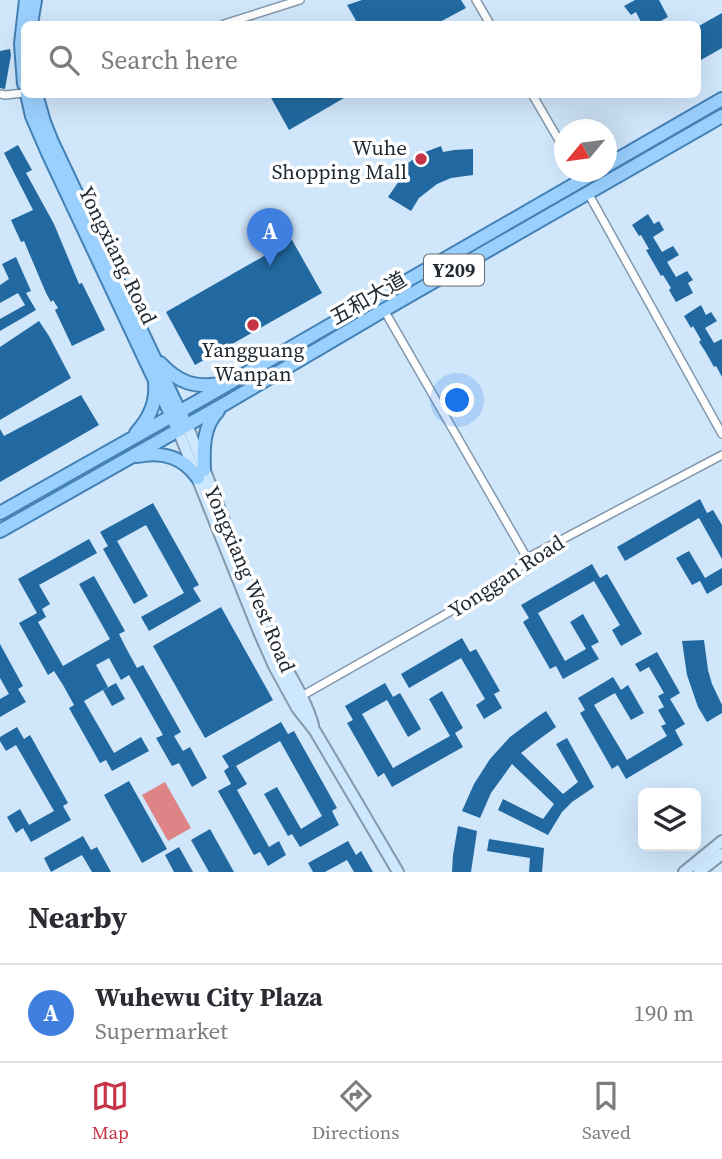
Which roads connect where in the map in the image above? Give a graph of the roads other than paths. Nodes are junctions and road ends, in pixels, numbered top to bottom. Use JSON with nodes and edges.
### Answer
{"nodes":[{"id":1,"x":26,"y":0,"type":"edge"},
{"id":2,"x":35,"y":0,"type":"edge"},
{"id":3,"x":300,"y":0,"type":"edge"},
{"id":4,"x":476,"y":0,"type":"edge"},
{"id":5,"x":24,"y":21,"type":"edge"},
{"id":6,"x":32,"y":21,"type":"edge"},
{"id":7,"x":234,"y":21,"type":"edge"},
{"id":8,"x":488,"y":21,"type":"edge"},
{"id":9,"x":0,"y":94,"type":"edge"},
{"id":10,"x":21,"y":94,"type":"edge"},
{"id":11,"x":27,"y":98,"type":"edge"},
{"id":12,"x":37,"y":98,"type":"edge"},
{"id":13,"x":534,"y":98,"type":"edge"},
{"id":14,"x":722,"y":99,"type":"edge"},
{"id":15,"x":722,"y":116,"type":"edge"},
{"id":16,"x":554,"y":131,"type":"edge"},
{"id":17,"x":617,"y":160,"type":"edge"},
{"id":18,"x":568,"y":182,"type":"edge"},
{"id":19,"x":588,"y":193,"type":"junction"},
{"id":20,"x":384,"y":310,"type":"junction"},
{"id":21,"x":154,"y":356,"type":"junction"},
{"id":22,"x":153,"y":373,"type":"junction"},
{"id":23,"x":233,"y":381,"type":"junction"},
{"id":24,"x":242,"y":394,"type":"junction"},
{"id":25,"x":228,"y":402,"type":"junction"},
{"id":26,"x":176,"y":414,"type":"junction"},
{"id":27,"x":183,"y":428,"type":"junction"},
{"id":28,"x":722,"y":434,"type":"edge"},
{"id":29,"x":122,"y":444,"type":"junction"},
{"id":30,"x":722,"y":455,"type":"edge"},
{"id":31,"x":126,"y":459,"type":"junction"},
{"id":32,"x":201,"y":474,"type":"junction"},
{"id":33,"x":0,"y":513,"type":"edge"},
{"id":34,"x":0,"y":529,"type":"edge"},
{"id":35,"x":527,"y":558,"type":"junction"},
{"id":36,"x":297,"y":699,"type":"junction"},
{"id":37,"x":722,"y":841,"type":"edge"},
{"id":38,"x":722,"y":853,"type":"edge"},
{"id":39,"x":398,"y":872,"type":"edge"},
{"id":40,"x":684,"y":872,"type":"edge"},
{"id":41,"x":699,"y":872,"type":"edge"}],
"edges":[{"from":1,"to":5,"type":"main road"},
{"from":2,"to":6,"type":"main road"},
{"from":3,"to":7,"type":"street"},
{"from":4,"to":8,"type":"street"},
{"from":9,"to":10,"type":"street"},
{"from":11,"to":22,"type":"main road","name":"Yongxiang Road"},
{"from":12,"to":21,"type":"main road","name":"Yongxiang Road"},
{"from":13,"to":16,"type":"street"},
{"from":14,"to":17,"type":"main road"},
{"from":15,"to":19,"type":"main road","name":"五和大道","number":"Y209"},
{"from":18,"to":23,"type":"main road","name":"五和大道","number":"Y209"},
{"from":19,"to":20,"type":"main road","name":"五和大道","number":"Y209"},
{"from":19,"to":28,"type":"street"},
{"from":20,"to":24,"type":"main road","name":"五和大道","number":"Y209"},
{"from":20,"to":35,"type":"street"},
{"from":21,"to":23,"type":"main road"},
{"from":21,"to":26,"type":"main road","name":"Yongxiang Road"},
{"from":22,"to":26,"type":"main road","name":"Yongxiang Road"},
{"from":22,"to":29,"type":"main road"},
{"from":23,"to":24,"type":"main road"},
{"from":23,"to":26,"type":"main road","name":"五和大道","number":"Y209"},
{"from":24,"to":25,"type":"main road","name":"五和大道","number":"Y209"},
{"from":25,"to":27,"type":"main road","name":"五和大道","number":"Y209"},
{"from":25,"to":32,"type":"main road"},
{"from":26,"to":27,"type":"main road","name":"Yongxiang Road"},
{"from":26,"to":29,"type":"main road","number":"Y209"},
{"from":27,"to":31,"type":"main road","number":"Y209"},
{"from":27,"to":32,"type":"main road","name":"Yongxiang West Road"},
{"from":29,"to":31,"type":"main road"},
{"from":29,"to":33,"type":"main road","number":"Y209"},
{"from":30,"to":35,"type":"street","name":"Yonggan Road"},
{"from":31,"to":32,"type":"main road"},
{"from":31,"to":34,"type":"main road","number":"Y209"},
{"from":32,"to":36,"type":"main road","name":"Yongxiang West Road"},
{"from":35,"to":36,"type":"street","name":"Yonggan Road"},
{"from":36,"to":39,"type":"main road","name":"Yongxiang West Road"},
{"from":37,"to":40,"type":"main road"},
{"from":38,"to":41,"type":"main road"}]}
